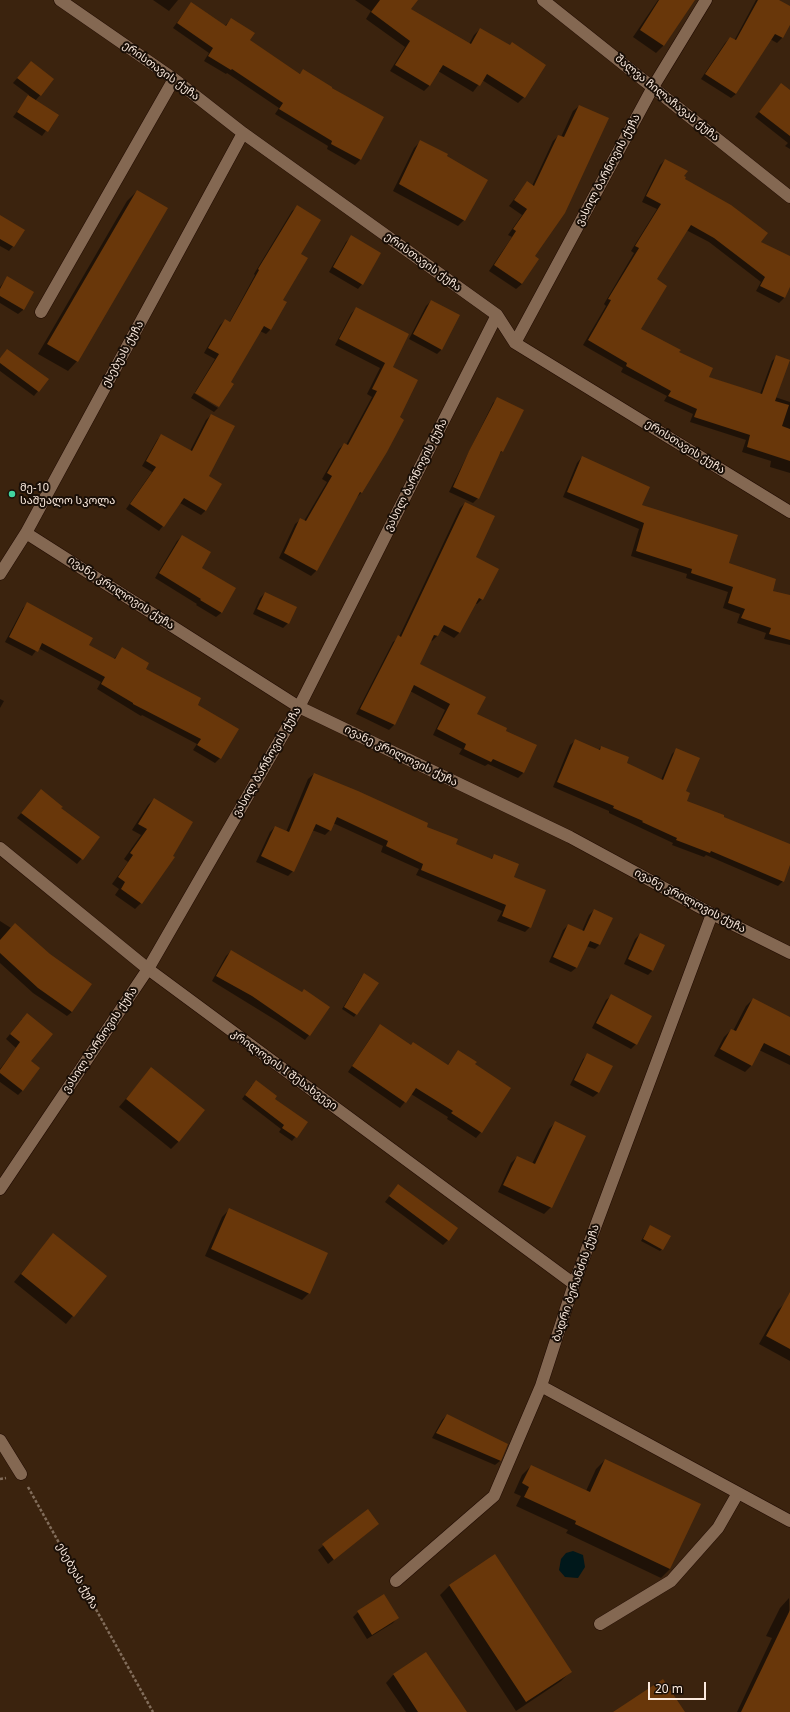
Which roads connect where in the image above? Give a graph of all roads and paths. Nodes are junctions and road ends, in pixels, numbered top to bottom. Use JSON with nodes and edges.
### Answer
{"nodes":[{"id":1,"x":60,"y":0,"type":"edge"},
{"id":2,"x":543,"y":0,"type":"edge"},
{"id":3,"x":706,"y":0,"type":"edge"},
{"id":4,"x":174,"y":79,"type":"junction"},
{"id":5,"x":653,"y":87,"type":"junction"},
{"id":6,"x":243,"y":133,"type":"junction"},
{"id":7,"x":790,"y":197,"type":"edge"},
{"id":8,"x":41,"y":312,"type":"dead end"},
{"id":9,"x":497,"y":315,"type":"junction"},
{"id":10,"x":515,"y":342,"type":"junction"},
{"id":11,"x":790,"y":512,"type":"edge"},
{"id":12,"x":26,"y":532,"type":"junction"},
{"id":13,"x":0,"y":574,"type":"edge"},
{"id":14,"x":299,"y":707,"type":"junction"},
{"id":15,"x":0,"y":848,"type":"edge"},
{"id":16,"x":712,"y":914,"type":"junction"},
{"id":17,"x":790,"y":953,"type":"edge"},
{"id":18,"x":148,"y":969,"type":"junction"},
{"id":19,"x":0,"y":1189,"type":"edge"},
{"id":20,"x":574,"y":1284,"type":"junction"},
{"id":21,"x":541,"y":1386,"type":"junction"},
{"id":22,"x":0,"y":1440,"type":"edge"},
{"id":23,"x":21,"y":1474,"type":"joint"},
{"id":24,"x":738,"y":1493,"type":"junction"},
{"id":25,"x":790,"y":1521,"type":"edge"},
{"id":26,"x":396,"y":1581,"type":"dead end"},
{"id":27,"x":600,"y":1624,"type":"dead end"},
{"id":28,"x":153,"y":1712,"type":"edge"}],
"edges":[{"from":1,"to":4,"type":"street","name":"ერისთავის ქუჩა"},
{"from":2,"to":5,"type":"street","name":"შალვა ჩილაჩავას ქუჩა"},
{"from":3,"to":5,"type":"street","name":"ვასილ ბარნოვის ქუჩა"},
{"from":4,"to":6,"type":"street","name":"ერისთავის ქუჩა"},
{"from":4,"to":8,"type":"street"},
{"from":5,"to":7,"type":"street","name":"შალვა ჩილაჩავას ქუჩა"},
{"from":5,"to":10,"type":"street","name":"ვასილ ბარნოვის ქუჩა"},
{"from":6,"to":9,"type":"street","name":"ერისთავის ქუჩა"},
{"from":6,"to":12,"type":"street","name":"ესებუას ქუჩა"},
{"from":9,"to":10,"type":"street","name":"ერისთავის ქუჩა"},
{"from":9,"to":14,"type":"street","name":"ვასილ ბარნოვის ქუჩა"},
{"from":10,"to":11,"type":"street","name":"ერისთავის ქუჩა"},
{"from":12,"to":13,"type":"street","name":"ესებუას ქუჩა"},
{"from":12,"to":14,"type":"street","name":"ივანე კრილოვის ქუჩა"},
{"from":14,"to":16,"type":"street","name":"ივანე კრილოვის ქუჩა"},
{"from":14,"to":18,"type":"street","name":"ვასილ ბარნოვის ქუჩა"},
{"from":15,"to":18,"type":"street","name":"კრილოვის I შესახვევი"},
{"from":16,"to":17,"type":"street","name":"ივანე კრილოვის ქუჩა"},
{"from":16,"to":20,"type":"street","name":"ბადრი ბერანძის ქუჩა"},
{"from":18,"to":19,"type":"street","name":"ვასილ ბარნოვის ქუჩა"},
{"from":18,"to":20,"type":"street","name":"კრილოვის I შესახვევი"},
{"from":20,"to":21,"type":"street","name":"ბადრი ბერანძის ქუჩა"},
{"from":21,"to":24,"type":"street"},
{"from":21,"to":26,"type":"street","name":"ბადრი ბერანძის ქუჩა"},
{"from":22,"to":23,"type":"street"},
{"from":23,"to":28,"type":"path","name":"ესებუას ქუჩა"},
{"from":24,"to":25,"type":"street"},
{"from":24,"to":27,"type":"street"}]}
